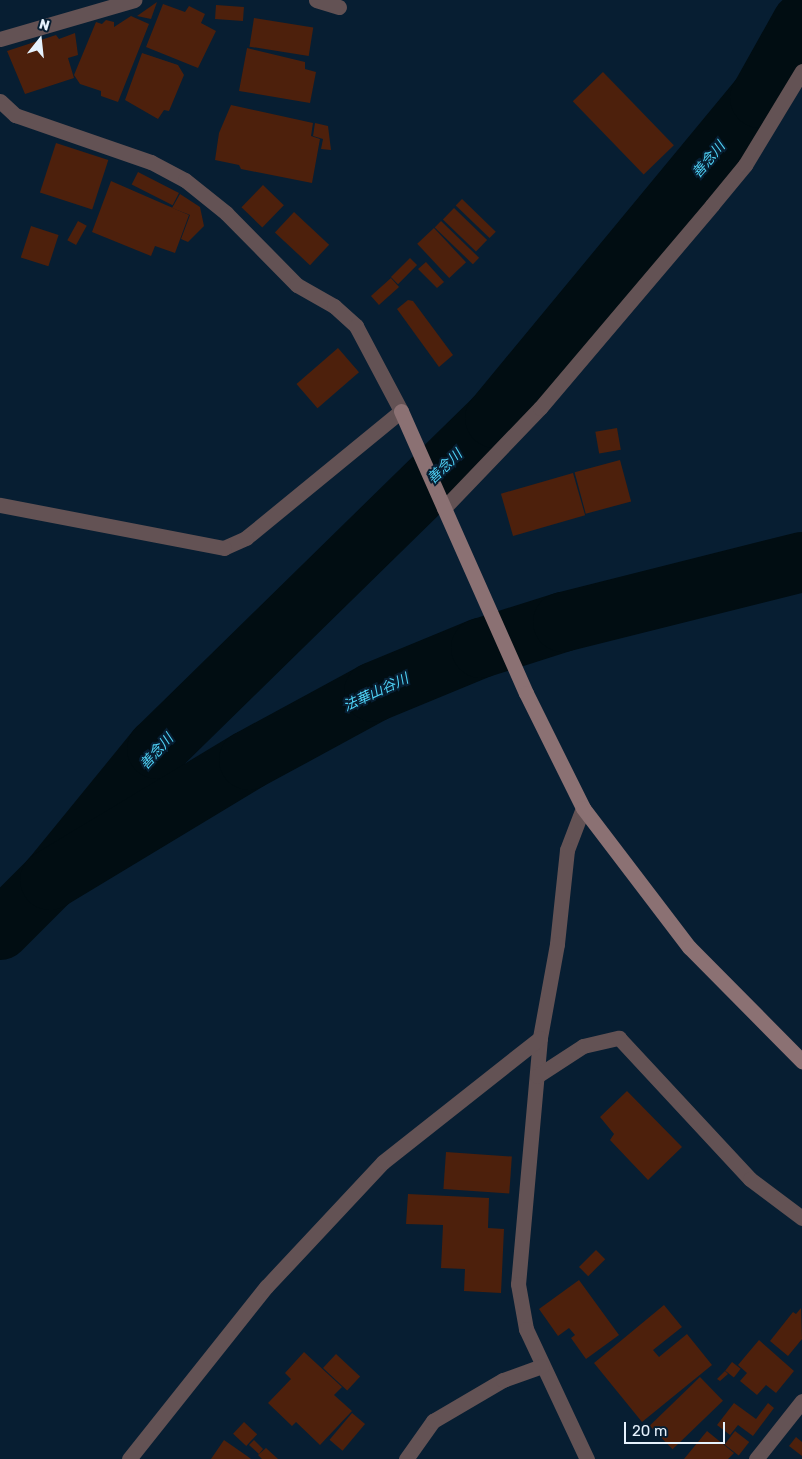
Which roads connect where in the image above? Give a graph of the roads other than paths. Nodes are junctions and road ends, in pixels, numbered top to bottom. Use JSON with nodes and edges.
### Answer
{"nodes":[{"id":1,"x":134,"y":0,"type":"edge"},
{"id":2,"x":320,"y":1,"type":"edge"},
{"id":3,"x":339,"y":7,"type":"dead end"},
{"id":4,"x":0,"y":39,"type":"edge"},
{"id":5,"x":802,"y":71,"type":"edge"},
{"id":6,"x":0,"y":101,"type":"edge"},
{"id":7,"x":401,"y":411,"type":"junction"},
{"id":8,"x":442,"y":504,"type":"junction"},
{"id":9,"x":0,"y":505,"type":"edge"},
{"id":10,"x":583,"y":808,"type":"junction"},
{"id":11,"x":540,"y":1038,"type":"junction"},
{"id":12,"x":802,"y":1061,"type":"edge"},
{"id":13,"x":538,"y":1076,"type":"junction"},
{"id":14,"x":802,"y":1218,"type":"edge"},
{"id":15,"x":542,"y":1366,"type":"junction"},
{"id":16,"x":802,"y":1401,"type":"edge"},
{"id":17,"x":129,"y":1459,"type":"edge"},
{"id":18,"x":406,"y":1459,"type":"edge"},
{"id":19,"x":587,"y":1459,"type":"edge"},
{"id":20,"x":756,"y":1459,"type":"edge"}],
"edges":[{"from":1,"to":4,"type":"street"},
{"from":2,"to":3,"type":"street"},
{"from":5,"to":8,"type":"street"},
{"from":6,"to":7,"type":"street"},
{"from":7,"to":8,"type":"street"},
{"from":7,"to":9,"type":"street"},
{"from":8,"to":10,"type":"street"},
{"from":10,"to":11,"type":"street"},
{"from":10,"to":12,"type":"street"},
{"from":11,"to":13,"type":"street"},
{"from":11,"to":17,"type":"street"},
{"from":13,"to":14,"type":"street"},
{"from":13,"to":15,"type":"street"},
{"from":15,"to":18,"type":"street"},
{"from":15,"to":19,"type":"street"},
{"from":16,"to":20,"type":"street"}]}
